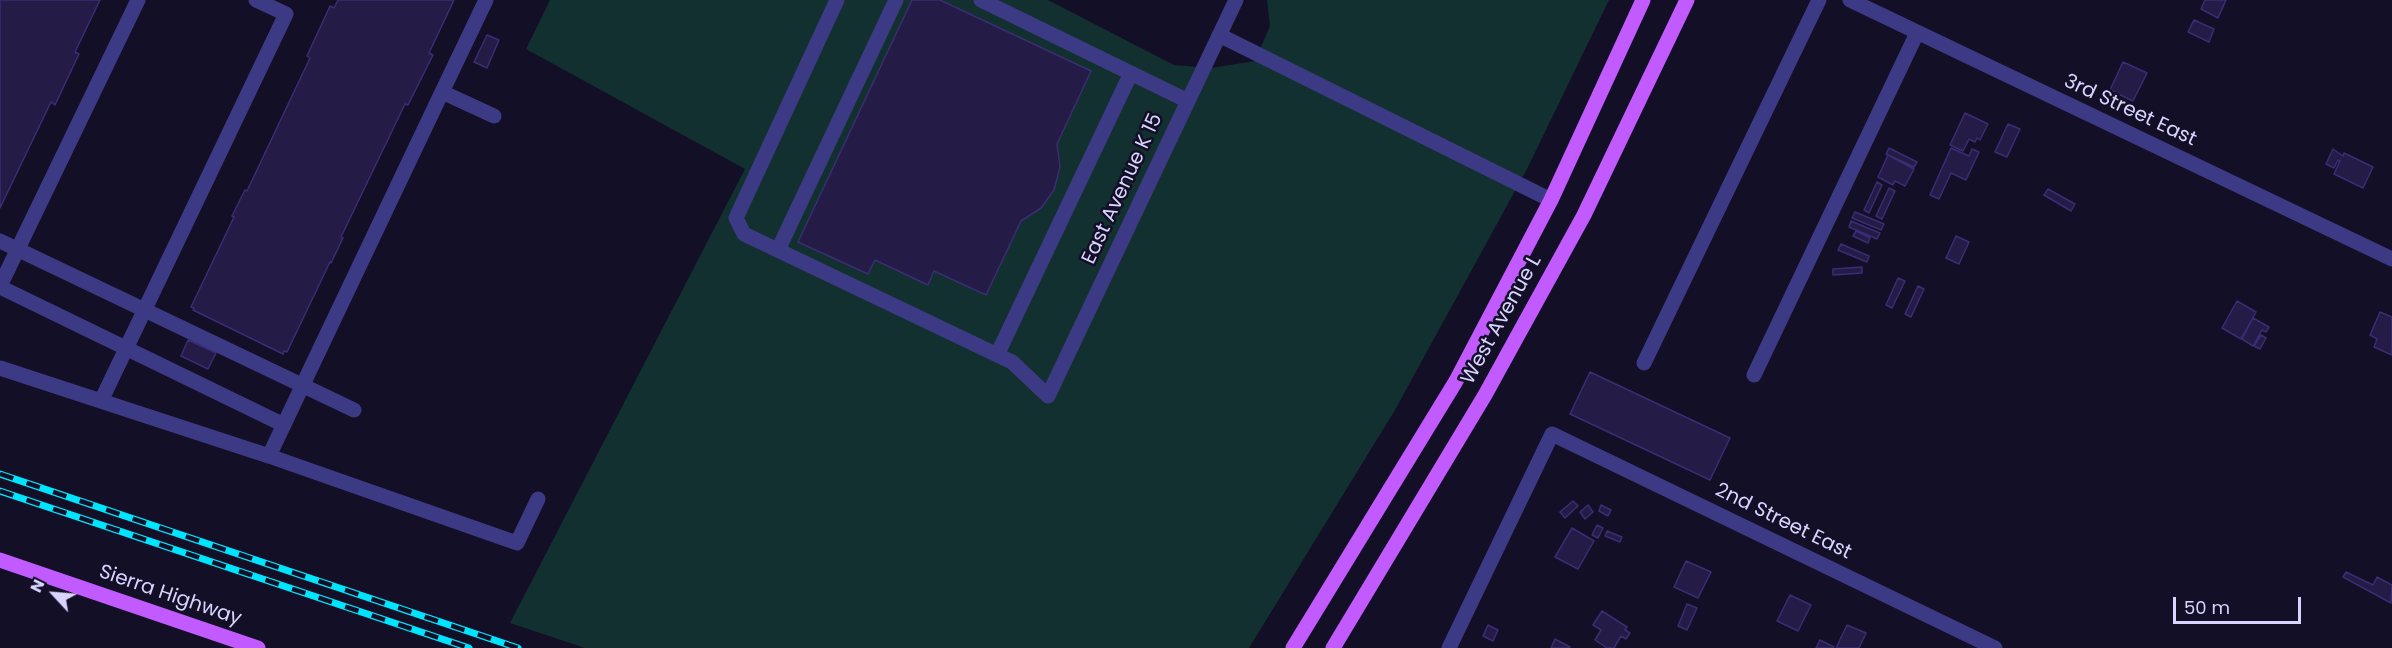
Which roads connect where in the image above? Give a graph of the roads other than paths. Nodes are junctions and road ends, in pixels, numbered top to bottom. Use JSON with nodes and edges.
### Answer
{"nodes":[{"id":1,"x":138,"y":0,"type":"edge"},
{"id":2,"x":256,"y":0,"type":"edge"},
{"id":3,"x":486,"y":0,"type":"edge"},
{"id":4,"x":837,"y":0,"type":"edge"},
{"id":5,"x":896,"y":0,"type":"edge"},
{"id":6,"x":981,"y":0,"type":"edge"},
{"id":7,"x":1236,"y":0,"type":"edge"},
{"id":8,"x":1643,"y":0,"type":"edge"},
{"id":9,"x":1686,"y":0,"type":"edge"},
{"id":10,"x":1819,"y":0,"type":"edge"},
{"id":11,"x":1850,"y":0,"type":"edge"},
{"id":12,"x":1917,"y":33,"type":"junction"},
{"id":13,"x":1219,"y":35,"type":"junction"},
{"id":14,"x":1131,"y":74,"type":"junction"},
{"id":15,"x":442,"y":92,"type":"junction"},
{"id":16,"x":1188,"y":101,"type":"junction"},
{"id":17,"x":494,"y":116,"type":"dead end"},
{"id":18,"x":1551,"y":200,"type":"junction"},
{"id":19,"x":0,"y":241,"type":"edge"},
{"id":20,"x":17,"y":249,"type":"junction"},
{"id":21,"x":778,"y":250,"type":"junction"},
{"id":22,"x":2392,"y":260,"type":"edge"},
{"id":23,"x":0,"y":287,"type":"edge"},
{"id":24,"x":144,"y":310,"type":"junction"},
{"id":25,"x":126,"y":348,"type":"junction"},
{"id":26,"x":997,"y":355,"type":"junction"},
{"id":27,"x":1644,"y":363,"type":"dead end"},
{"id":28,"x":0,"y":368,"type":"edge"},
{"id":29,"x":1754,"y":375,"type":"dead end"},
{"id":30,"x":302,"y":385,"type":"junction"},
{"id":31,"x":101,"y":401,"type":"junction"},
{"id":32,"x":354,"y":410,"type":"dead end"},
{"id":33,"x":284,"y":425,"type":"junction"},
{"id":34,"x":269,"y":456,"type":"junction"},
{"id":35,"x":538,"y":499,"type":"dead end"},
{"id":36,"x":0,"y":560,"type":"edge"},
{"id":37,"x":258,"y":648,"type":"edge"},
{"id":38,"x":1293,"y":648,"type":"edge"},
{"id":39,"x":1333,"y":648,"type":"edge"},
{"id":40,"x":1449,"y":648,"type":"edge"},
{"id":41,"x":1995,"y":648,"type":"edge"}],
"edges":[{"from":1,"to":20,"type":"street"},
{"from":2,"to":24,"type":"street"},
{"from":3,"to":15,"type":"street"},
{"from":4,"to":21,"type":"street"},
{"from":5,"to":21,"type":"street"},
{"from":6,"to":14,"type":"street"},
{"from":7,"to":13,"type":"street","name":"East Avenue K 15"},
{"from":8,"to":18,"type":"main road","name":"West Avenue L"},
{"from":9,"to":39,"type":"main road","name":"West Avenue L"},
{"from":10,"to":27,"type":"street"},
{"from":11,"to":12,"type":"street","name":"3rd Street East"},
{"from":12,"to":22,"type":"street","name":"3rd Street East"},
{"from":12,"to":29,"type":"street"},
{"from":13,"to":16,"type":"street","name":"East Avenue K 15"},
{"from":13,"to":18,"type":"street"},
{"from":14,"to":16,"type":"street"},
{"from":14,"to":26,"type":"street"},
{"from":15,"to":17,"type":"street"},
{"from":15,"to":30,"type":"street"},
{"from":16,"to":26,"type":"street","name":"East Avenue K 15"},
{"from":18,"to":38,"type":"main road","name":"West Avenue L"},
{"from":19,"to":20,"type":"street"},
{"from":20,"to":23,"type":"street"},
{"from":20,"to":24,"type":"street"},
{"from":21,"to":26,"type":"street"},
{"from":23,"to":25,"type":"street"},
{"from":24,"to":25,"type":"street"},
{"from":24,"to":30,"type":"street"},
{"from":25,"to":31,"type":"street"},
{"from":25,"to":33,"type":"street"},
{"from":28,"to":31,"type":"street"},
{"from":30,"to":32,"type":"street"},
{"from":30,"to":33,"type":"street"},
{"from":31,"to":34,"type":"street"},
{"from":33,"to":34,"type":"street"},
{"from":34,"to":35,"type":"street"},
{"from":36,"to":37,"type":"main road","name":"Sierra Highway"},
{"from":40,"to":41,"type":"street","name":"2nd Street East"}]}
